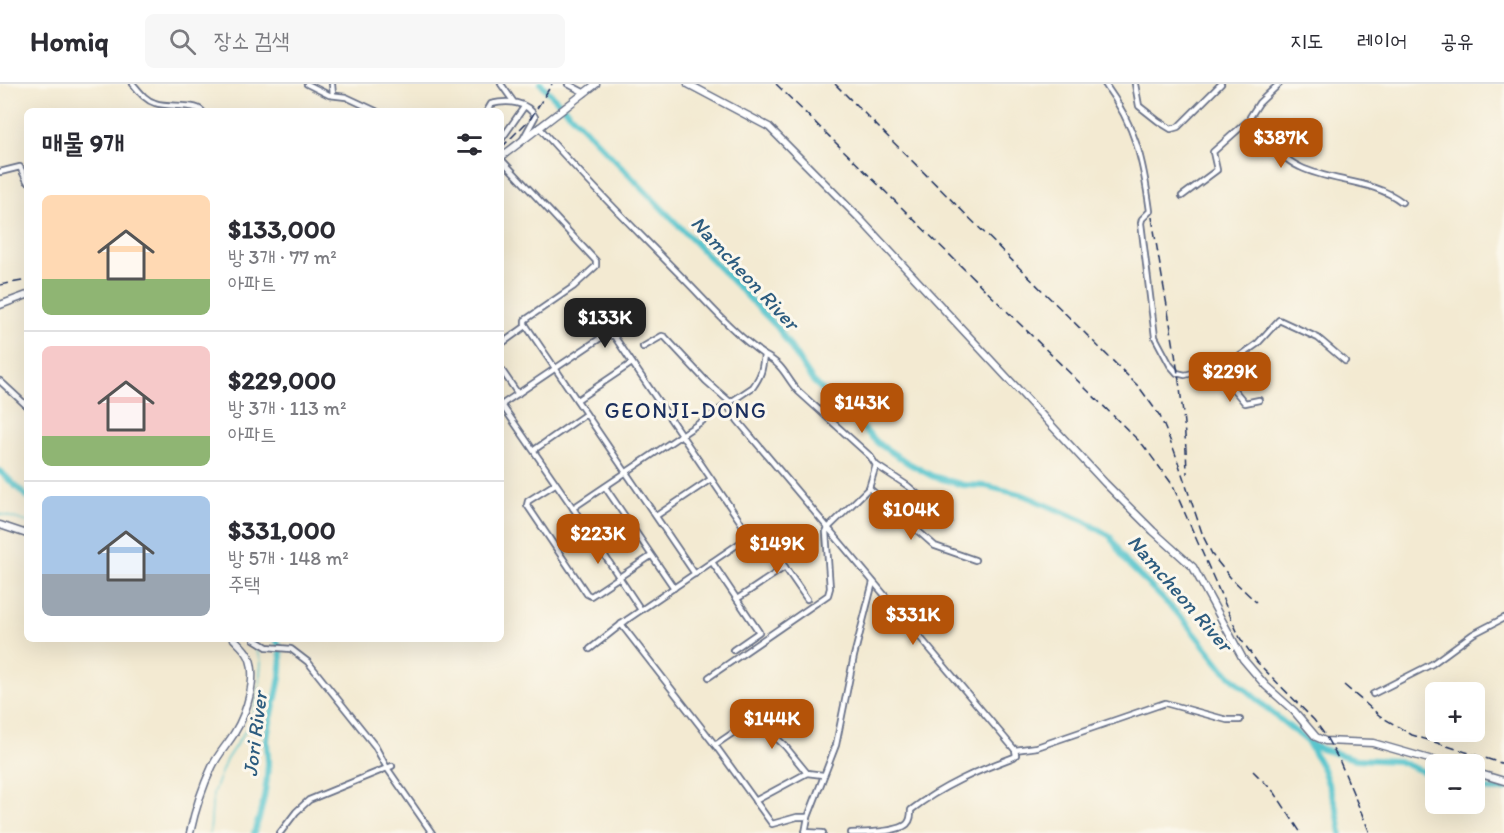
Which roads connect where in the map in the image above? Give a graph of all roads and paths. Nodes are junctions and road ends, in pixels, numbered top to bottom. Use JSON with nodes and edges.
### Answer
{"nodes":[{"id":1,"x":133,"y":84,"type":"edge"},
{"id":2,"x":307,"y":84,"type":"edge"},
{"id":3,"x":332,"y":84,"type":"edge"},
{"id":4,"x":501,"y":84,"type":"edge"},
{"id":5,"x":568,"y":84,"type":"edge"},
{"id":6,"x":597,"y":84,"type":"edge"},
{"id":7,"x":688,"y":84,"type":"edge"},
{"id":8,"x":1105,"y":84,"type":"edge"},
{"id":9,"x":1135,"y":84,"type":"edge"},
{"id":10,"x":1221,"y":84,"type":"edge"},
{"id":11,"x":1279,"y":84,"type":"edge"},
{"id":12,"x":585,"y":93,"type":"junction"},
{"id":13,"x":333,"y":95,"type":"junction"},
{"id":14,"x":513,"y":101,"type":"junction"},
{"id":15,"x":524,"y":107,"type":"junction"},
{"id":16,"x":181,"y":108,"type":"edge"},
{"id":17,"x":181,"y":108,"type":"edge"},
{"id":18,"x":198,"y":108,"type":"edge"},
{"id":19,"x":366,"y":108,"type":"edge"},
{"id":20,"x":489,"y":108,"type":"edge"},
{"id":21,"x":1250,"y":119,"type":"junction"},
{"id":22,"x":541,"y":125,"type":"junction"},
{"id":23,"x":504,"y":136,"type":"edge"},
{"id":24,"x":523,"y":139,"type":"junction"},
{"id":25,"x":504,"y":155,"type":"edge"},
{"id":26,"x":504,"y":161,"type":"edge"},
{"id":27,"x":0,"y":172,"type":"edge"},
{"id":28,"x":24,"y":175,"type":"edge"},
{"id":29,"x":1182,"y":196,"type":"dead end"},
{"id":30,"x":1402,"y":202,"type":"dead end"},
{"id":31,"x":24,"y":296,"type":"edge"},
{"id":32,"x":0,"y":305,"type":"edge"},
{"id":33,"x":526,"y":326,"type":"junction"},
{"id":34,"x":504,"y":342,"type":"edge"},
{"id":35,"x":644,"y":347,"type":"dead end"},
{"id":36,"x":764,"y":356,"type":"junction"},
{"id":37,"x":1345,"y":362,"type":"dead end"},
{"id":38,"x":632,"y":363,"type":"junction"},
{"id":39,"x":1215,"y":367,"type":"junction"},
{"id":40,"x":555,"y":370,"type":"junction"},
{"id":41,"x":504,"y":373,"type":"edge"},
{"id":42,"x":0,"y":381,"type":"edge"},
{"id":43,"x":518,"y":394,"type":"junction"},
{"id":44,"x":577,"y":400,"type":"junction"},
{"id":45,"x":1259,"y":400,"type":"dead end"},
{"id":46,"x":24,"y":403,"type":"edge"},
{"id":47,"x":504,"y":403,"type":"edge"},
{"id":48,"x":728,"y":404,"type":"junction"},
{"id":49,"x":504,"y":409,"type":"edge"},
{"id":50,"x":586,"y":414,"type":"junction"},
{"id":51,"x":681,"y":436,"type":"junction"},
{"id":52,"x":534,"y":450,"type":"junction"},
{"id":53,"x":876,"y":465,"type":"junction"},
{"id":54,"x":626,"y":472,"type":"junction"},
{"id":55,"x":711,"y":479,"type":"junction"},
{"id":56,"x":555,"y":483,"type":"junction"},
{"id":57,"x":605,"y":487,"type":"junction"},
{"id":58,"x":869,"y":488,"type":"junction"},
{"id":59,"x":573,"y":508,"type":"junction"},
{"id":60,"x":656,"y":516,"type":"junction"},
{"id":61,"x":949,"y":521,"type":"dead end"},
{"id":62,"x":0,"y":525,"type":"edge"},
{"id":63,"x":828,"y":528,"type":"junction"},
{"id":64,"x":24,"y":533,"type":"edge"},
{"id":65,"x":750,"y":536,"type":"junction"},
{"id":66,"x":651,"y":556,"type":"junction"},
{"id":67,"x":975,"y":560,"type":"dead end"},
{"id":68,"x":712,"y":562,"type":"junction"},
{"id":69,"x":785,"y":567,"type":"junction"},
{"id":70,"x":695,"y":574,"type":"junction"},
{"id":71,"x":619,"y":577,"type":"junction"},
{"id":72,"x":873,"y":581,"type":"junction"},
{"id":73,"x":674,"y":588,"type":"junction"},
{"id":74,"x":737,"y":599,"type":"junction"},
{"id":75,"x":807,"y":599,"type":"dead end"},
{"id":76,"x":641,"y":610,"type":"junction"},
{"id":77,"x":1504,"y":618,"type":"edge"},
{"id":78,"x":621,"y":624,"type":"junction"},
{"id":79,"x":236,"y":642,"type":"edge"},
{"id":80,"x":258,"y":642,"type":"edge"},
{"id":81,"x":590,"y":649,"type":"dead end"},
{"id":82,"x":733,"y":650,"type":"dead end"},
{"id":83,"x":709,"y":677,"type":"dead end"},
{"id":84,"x":1373,"y":694,"type":"dead end"},
{"id":85,"x":1240,"y":720,"type":"dead end"},
{"id":86,"x":715,"y":745,"type":"junction"},
{"id":87,"x":1015,"y":750,"type":"junction"},
{"id":88,"x":1425,"y":758,"type":"edge"},
{"id":89,"x":389,"y":767,"type":"junction"},
{"id":90,"x":807,"y":773,"type":"junction"},
{"id":91,"x":1485,"y":775,"type":"edge"},
{"id":92,"x":823,"y":776,"type":"junction"},
{"id":93,"x":1504,"y":781,"type":"edge"},
{"id":94,"x":755,"y":801,"type":"junction"},
{"id":95,"x":808,"y":817,"type":"junction"},
{"id":96,"x":805,"y":832,"type":"edge"},
{"id":97,"x":882,"y":832,"type":"edge"},
{"id":98,"x":190,"y":833,"type":"edge"},
{"id":99,"x":280,"y":833,"type":"edge"},
{"id":100,"x":432,"y":833,"type":"edge"},
{"id":101,"x":823,"y":833,"type":"edge"},
{"id":102,"x":851,"y":833,"type":"edge"}],
"edges":[{"from":1,"to":16,"type":"street"},
{"from":2,"to":13,"type":"street"},
{"from":3,"to":13,"type":"street"},
{"from":4,"to":14,"type":"street"},
{"from":5,"to":12,"type":"street"},
{"from":6,"to":12,"type":"main road"},
{"from":7,"to":88,"type":"main road"},
{"from":8,"to":39,"type":"street"},
{"from":9,"to":10,"type":"street"},
{"from":11,"to":21,"type":"street"},
{"from":12,"to":22,"type":"main road"},
{"from":13,"to":19,"type":"street"},
{"from":14,"to":15,"type":"street"},
{"from":14,"to":20,"type":"street"},
{"from":15,"to":23,"type":"street"},
{"from":15,"to":24,"type":"street"},
{"from":17,"to":18,"type":"street"},
{"from":21,"to":29,"type":"street"},
{"from":21,"to":30,"type":"street"},
{"from":22,"to":24,"type":"main road"},
{"from":22,"to":36,"type":"street"},
{"from":24,"to":25,"type":"main road"},
{"from":26,"to":33,"type":"street"},
{"from":27,"to":28,"type":"street"},
{"from":31,"to":32,"type":"main road"},
{"from":33,"to":34,"type":"street"},
{"from":33,"to":40,"type":"street"},
{"from":35,"to":48,"type":"street"},
{"from":36,"to":48,"type":"street"},
{"from":36,"to":53,"type":"street"},
{"from":37,"to":39,"type":"street"},
{"from":38,"to":40,"type":"street"},
{"from":38,"to":44,"type":"street"},
{"from":38,"to":51,"type":"street"},
{"from":39,"to":45,"type":"street"},
{"from":40,"to":43,"type":"street"},
{"from":40,"to":44,"type":"street"},
{"from":41,"to":43,"type":"street"},
{"from":42,"to":46,"type":"street"},
{"from":43,"to":47,"type":"street"},
{"from":44,"to":50,"type":"street"},
{"from":48,"to":51,"type":"street"},
{"from":48,"to":63,"type":"street"},
{"from":49,"to":52,"type":"street"},
{"from":50,"to":52,"type":"street"},
{"from":50,"to":54,"type":"street"},
{"from":51,"to":54,"type":"street"},
{"from":51,"to":55,"type":"street"},
{"from":52,"to":56,"type":"street"},
{"from":53,"to":58,"type":"street"},
{"from":53,"to":61,"type":"street"},
{"from":54,"to":57,"type":"street"},
{"from":54,"to":60,"type":"street"},
{"from":55,"to":60,"type":"street"},
{"from":55,"to":65,"type":"street"},
{"from":56,"to":59,"type":"street"},
{"from":56,"to":71,"type":"street"},
{"from":57,"to":59,"type":"street"},
{"from":57,"to":66,"type":"street"},
{"from":58,"to":63,"type":"street"},
{"from":58,"to":67,"type":"street"},
{"from":59,"to":71,"type":"street"},
{"from":60,"to":70,"type":"street"},
{"from":62,"to":64,"type":"main road"},
{"from":63,"to":72,"type":"street"},
{"from":63,"to":83,"type":"street"},
{"from":65,"to":68,"type":"street"},
{"from":65,"to":69,"type":"street"},
{"from":66,"to":71,"type":"street"},
{"from":66,"to":73,"type":"street"},
{"from":68,"to":70,"type":"street"},
{"from":68,"to":74,"type":"street"},
{"from":69,"to":74,"type":"street"},
{"from":69,"to":75,"type":"street"},
{"from":70,"to":73,"type":"street"},
{"from":71,"to":76,"type":"street"},
{"from":72,"to":87,"type":"street"},
{"from":72,"to":92,"type":"street"},
{"from":73,"to":76,"type":"street"},
{"from":74,"to":82,"type":"street"},
{"from":76,"to":78,"type":"street"},
{"from":77,"to":84,"type":"street"},
{"from":78,"to":81,"type":"street"},
{"from":78,"to":86,"type":"street"},
{"from":79,"to":98,"type":"main road"},
{"from":80,"to":89,"type":"street"},
{"from":85,"to":87,"type":"street"},
{"from":86,"to":90,"type":"street"},
{"from":86,"to":94,"type":"street"},
{"from":87,"to":97,"type":"street"},
{"from":89,"to":99,"type":"street"},
{"from":89,"to":100,"type":"street"},
{"from":90,"to":92,"type":"street"},
{"from":90,"to":94,"type":"street"},
{"from":91,"to":93,"type":"main road"},
{"from":92,"to":95,"type":"street"},
{"from":94,"to":95,"type":"street"},
{"from":95,"to":96,"type":"street"},
{"from":96,"to":101,"type":"street"},
{"from":97,"to":102,"type":"street"}]}
